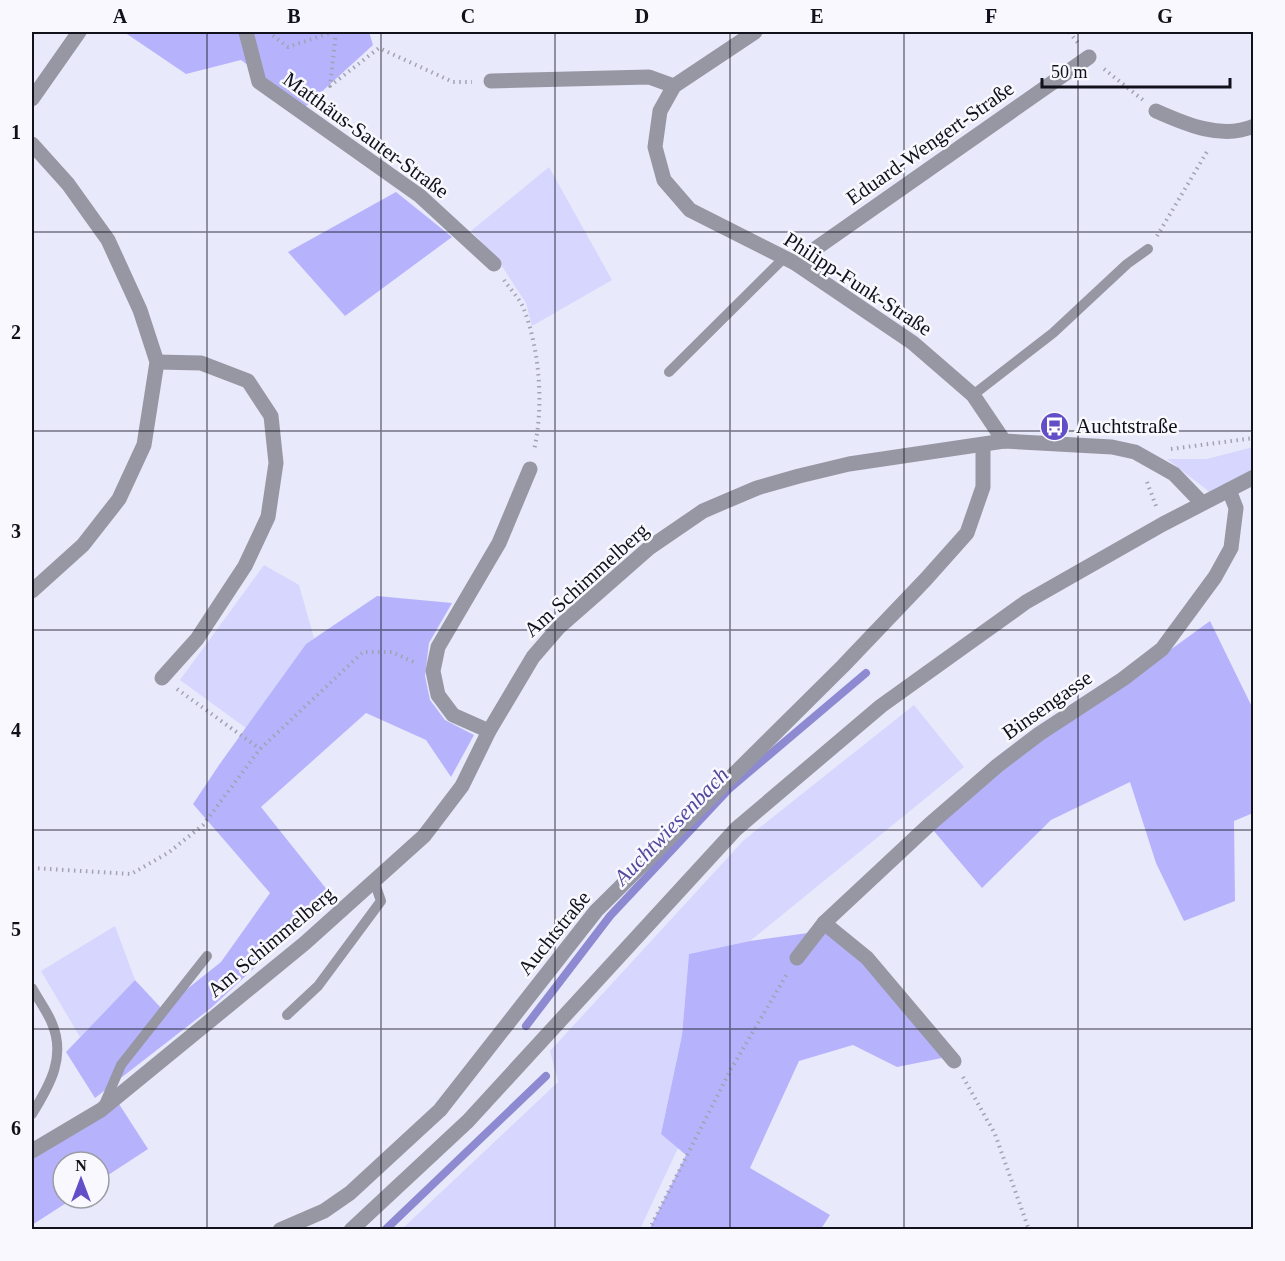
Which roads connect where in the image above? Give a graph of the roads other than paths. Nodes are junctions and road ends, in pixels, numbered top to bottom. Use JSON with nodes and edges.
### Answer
{"nodes":[{"id":1,"x":79,"y":32,"type":"edge"},
{"id":2,"x":246,"y":32,"type":"edge"},
{"id":3,"x":755,"y":32,"type":"edge"},
{"id":4,"x":1089,"y":57,"type":"road end"},
{"id":5,"x":491,"y":81,"type":"road end"},
{"id":6,"x":674,"y":86,"type":"junction"},
{"id":7,"x":32,"y":99,"type":"edge"},
{"id":8,"x":1156,"y":111,"type":"road end"},
{"id":9,"x":1254,"y":126,"type":"edge"},
{"id":10,"x":32,"y":144,"type":"edge"},
{"id":11,"x":1148,"y":249,"type":"road end"},
{"id":12,"x":790,"y":260,"type":"junction"},
{"id":13,"x":494,"y":264,"type":"road end"},
{"id":14,"x":157,"y":362,"type":"junction"},
{"id":15,"x":669,"y":372,"type":"dead end"},
{"id":16,"x":973,"y":395,"type":"junction"},
{"id":17,"x":1004,"y":441,"type":"junction"},
{"id":18,"x":983,"y":445,"type":"junction"},
{"id":19,"x":530,"y":469,"type":"road end"},
{"id":20,"x":1254,"y":477,"type":"edge"},
{"id":21,"x":1229,"y":490,"type":"junction"},
{"id":22,"x":1202,"y":503,"type":"junction"},
{"id":23,"x":32,"y":591,"type":"edge"},
{"id":24,"x":162,"y":678,"type":"road end"},
{"id":25,"x":489,"y":731,"type":"junction"},
{"id":26,"x":374,"y":881,"type":"junction"},
{"id":27,"x":824,"y":923,"type":"junction"},
{"id":28,"x":207,"y":956,"type":"dead end"},
{"id":29,"x":797,"y":958,"type":"road end"},
{"id":30,"x":32,"y":988,"type":"edge"},
{"id":31,"x":287,"y":1014,"type":"dead end"},
{"id":32,"x":954,"y":1061,"type":"road end"},
{"id":33,"x":101,"y":1110,"type":"junction"},
{"id":34,"x":32,"y":1114,"type":"edge"},
{"id":35,"x":32,"y":1151,"type":"edge"},
{"id":36,"x":280,"y":1230,"type":"edge"},
{"id":37,"x":351,"y":1230,"type":"edge"}],
"edges":[{"from":1,"to":7,"type":"street"},
{"from":2,"to":13,"type":"street","name":"Matthäus-Sauter-Straße"},
{"from":3,"to":6,"type":"street","name":"Philipp-Funk-Straße"},
{"from":4,"to":12,"type":"street","name":"Eduard-Wengert-Straße"},
{"from":5,"to":6,"type":"street"},
{"from":6,"to":12,"type":"street","name":"Philipp-Funk-Straße"},
{"from":8,"to":9,"type":"street"},
{"from":10,"to":14,"type":"street"},
{"from":11,"to":16,"type":"lane"},
{"from":12,"to":15,"type":"lane"},
{"from":12,"to":16,"type":"street","name":"Philipp-Funk-Straße"},
{"from":14,"to":23,"type":"street"},
{"from":14,"to":24,"type":"street"},
{"from":16,"to":17,"type":"street","name":"Philipp-Funk-Straße"},
{"from":17,"to":18,"type":"street","name":"Am Schimmelberg"},
{"from":17,"to":22,"type":"street","name":"Am Schimmelberg"},
{"from":18,"to":25,"type":"street","name":"Am Schimmelberg"},
{"from":18,"to":36,"type":"street","name":"Auchtstraße"},
{"from":19,"to":25,"type":"street"},
{"from":20,"to":21,"type":"street"},
{"from":21,"to":22,"type":"street"},
{"from":21,"to":27,"type":"street","name":"Binsengasse"},
{"from":22,"to":37,"type":"street"},
{"from":25,"to":26,"type":"street","name":"Am Schimmelberg"},
{"from":26,"to":31,"type":"lane"},
{"from":26,"to":33,"type":"street","name":"Am Schimmelberg"},
{"from":27,"to":29,"type":"street","name":"Binsengasse"},
{"from":27,"to":32,"type":"street"},
{"from":28,"to":33,"type":"lane"},
{"from":30,"to":34,"type":"lane"},
{"from":33,"to":35,"type":"street","name":"Am Schimmelberg"}]}
